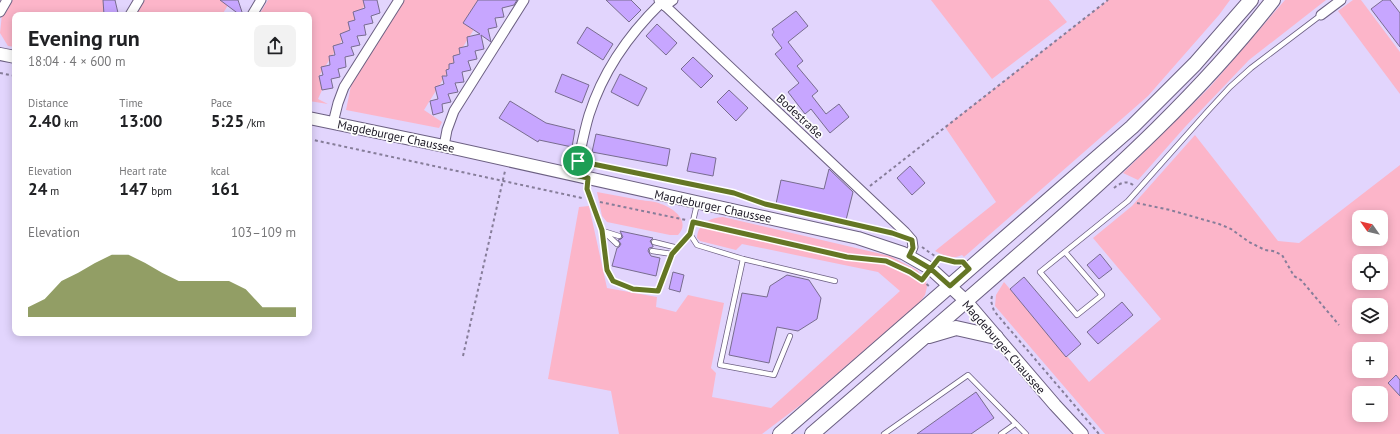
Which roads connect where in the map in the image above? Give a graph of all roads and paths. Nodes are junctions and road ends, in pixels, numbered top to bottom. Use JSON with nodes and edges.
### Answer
{"nodes":[{"id":1,"x":7,"y":0,"type":"edge"},
{"id":2,"x":139,"y":0,"type":"edge"},
{"id":3,"x":261,"y":0,"type":"edge"},
{"id":4,"x":399,"y":0,"type":"edge"},
{"id":5,"x":524,"y":0,"type":"edge"},
{"id":6,"x":674,"y":0,"type":"edge"},
{"id":7,"x":1108,"y":0,"type":"edge"},
{"id":8,"x":1251,"y":0,"type":"edge"},
{"id":9,"x":1273,"y":0,"type":"edge"},
{"id":10,"x":1341,"y":0,"type":"edge"},
{"id":11,"x":662,"y":3,"type":"edge"},
{"id":12,"x":0,"y":12,"type":"edge"},
{"id":13,"x":132,"y":12,"type":"edge"},
{"id":14,"x":254,"y":12,"type":"edge"},
{"id":15,"x":1321,"y":15,"type":"joint"},
{"id":16,"x":0,"y":54,"type":"edge"},
{"id":17,"x":12,"y":56,"type":"edge"},
{"id":18,"x":0,"y":73,"type":"edge"},
{"id":19,"x":12,"y":75,"type":"edge"},
{"id":20,"x":312,"y":119,"type":"edge"},
{"id":21,"x":333,"y":123,"type":"junction"},
{"id":22,"x":312,"y":140,"type":"edge"},
{"id":23,"x":444,"y":146,"type":"junction"},
{"id":24,"x":507,"y":160,"type":"junction"},
{"id":25,"x":578,"y":161,"type":"junction"},
{"id":26,"x":575,"y":175,"type":"junction"},
{"id":27,"x":588,"y":178,"type":"junction"},
{"id":28,"x":503,"y":181,"type":"junction"},
{"id":29,"x":1112,"y":190,"type":"dead end"},
{"id":30,"x":1138,"y":190,"type":"junction"},
{"id":31,"x":862,"y":191,"type":"junction"},
{"id":32,"x":591,"y":200,"type":"junction"},
{"id":33,"x":1128,"y":201,"type":"junction"},
{"id":34,"x":698,"y":202,"type":"junction"},
{"id":35,"x":693,"y":222,"type":"junction"},
{"id":36,"x":602,"y":230,"type":"junction"},
{"id":37,"x":892,"y":233,"type":"dead end"},
{"id":38,"x":690,"y":234,"type":"junction"},
{"id":39,"x":619,"y":236,"type":"dead end"},
{"id":40,"x":912,"y":240,"type":"junction"},
{"id":41,"x":654,"y":242,"type":"dead end"},
{"id":42,"x":618,"y":244,"type":"dead end"},
{"id":43,"x":678,"y":248,"type":"junction"},
{"id":44,"x":652,"y":251,"type":"dead end"},
{"id":45,"x":1065,"y":252,"type":"junction"},
{"id":46,"x":672,"y":254,"type":"junction"},
{"id":47,"x":909,"y":256,"type":"junction"},
{"id":48,"x":939,"y":258,"type":"junction"},
{"id":49,"x":743,"y":259,"type":"junction"},
{"id":50,"x":931,"y":269,"type":"junction"},
{"id":51,"x":969,"y":269,"type":"junction"},
{"id":52,"x":835,"y":280,"type":"dead end"},
{"id":53,"x":950,"y":286,"type":"junction"},
{"id":54,"x":984,"y":286,"type":"junction"},
{"id":55,"x":966,"y":301,"type":"junction"},
{"id":56,"x":1339,"y":325,"type":"dead end"},
{"id":57,"x":790,"y":336,"type":"dead end"},
{"id":58,"x":996,"y":337,"type":"junction"},
{"id":59,"x":923,"y":338,"type":"junction"},
{"id":60,"x":463,"y":356,"type":"dead end"},
{"id":61,"x":1015,"y":424,"type":"junction"},
{"id":62,"x":780,"y":434,"type":"edge"},
{"id":63,"x":812,"y":434,"type":"edge"},
{"id":64,"x":884,"y":434,"type":"edge"},
{"id":65,"x":1001,"y":434,"type":"edge"},
{"id":66,"x":1026,"y":434,"type":"edge"},
{"id":67,"x":1082,"y":434,"type":"edge"},
{"id":68,"x":1099,"y":434,"type":"edge"}],
"edges":[{"from":1,"to":12,"type":"street"},
{"from":2,"to":13,"type":"street"},
{"from":3,"to":14,"type":"street"},
{"from":4,"to":21,"type":"street"},
{"from":5,"to":23,"type":"street"},
{"from":6,"to":11,"type":"street"},
{"from":7,"to":31,"type":"path"},
{"from":8,"to":51,"type":"main road"},
{"from":9,"to":54,"type":"main road"},
{"from":10,"to":15,"type":"street"},
{"from":11,"to":25,"type":"street"},
{"from":11,"to":31,"type":"street","name":"Bodestraße"},
{"from":15,"to":30,"type":"lane"},
{"from":16,"to":17,"type":"main road"},
{"from":18,"to":19,"type":"path"},
{"from":20,"to":21,"type":"main road","name":"Magdeburger Chaussee"},
{"from":21,"to":23,"type":"main road","name":"Magdeburger Chaussee"},
{"from":22,"to":28,"type":"path"},
{"from":23,"to":24,"type":"main road","name":"Magdeburger Chaussee"},
{"from":24,"to":26,"type":"main road","name":"Magdeburger Chaussee"},
{"from":24,"to":28,"type":"path"},
{"from":25,"to":26,"type":"street"},
{"from":25,"to":37,"type":"path"},
{"from":26,"to":27,"type":"main road","name":"Magdeburger Chaussee"},
{"from":27,"to":32,"type":"lane"},
{"from":27,"to":34,"type":"main road","name":"Magdeburger Chaussee"},
{"from":28,"to":32,"type":"path"},
{"from":28,"to":60,"type":"path"},
{"from":29,"to":30,"type":"path"},
{"from":30,"to":33,"type":"lane"},
{"from":31,"to":40,"type":"street","name":"Bodestraße"},
{"from":32,"to":35,"type":"path"},
{"from":32,"to":36,"type":"lane"},
{"from":33,"to":45,"type":"lane"},
{"from":33,"to":56,"type":"path"},
{"from":34,"to":35,"type":"lane"},
{"from":34,"to":47,"type":"main road","name":"Magdeburger Chaussee"},
{"from":35,"to":38,"type":"lane"},
{"from":35,"to":50,"type":"path"},
{"from":36,"to":39,"type":"lane"},
{"from":36,"to":42,"type":"lane"},
{"from":36,"to":46,"type":"lane"},
{"from":38,"to":43,"type":"lane"},
{"from":38,"to":49,"type":"lane"},
{"from":40,"to":47,"type":"street"},
{"from":40,"to":48,"type":"path"},
{"from":41,"to":43,"type":"lane"},
{"from":43,"to":46,"type":"lane"},
{"from":44,"to":46,"type":"lane"},
{"from":45,"to":45,"type":"lane"},
{"from":47,"to":50,"type":"main road","name":"Magdeburger Chaussee"},
{"from":48,"to":50,"type":"path"},
{"from":48,"to":51,"type":"path"},
{"from":49,"to":52,"type":"lane"},
{"from":49,"to":57,"type":"lane"},
{"from":50,"to":53,"type":"main road","name":"Magdeburger Chaussee"},
{"from":51,"to":53,"type":"main road"},
{"from":53,"to":55,"type":"main road","name":"Magdeburger Chaussee"},
{"from":53,"to":62,"type":"main road"},
{"from":54,"to":55,"type":"main road"},
{"from":54,"to":68,"type":"path"},
{"from":55,"to":58,"type":"main road","name":"Magdeburger Chaussee"},
{"from":55,"to":59,"type":"main road"},
{"from":58,"to":59,"type":"main road"},
{"from":58,"to":67,"type":"main road","name":"Magdeburger Chaussee"},
{"from":59,"to":63,"type":"main road"},
{"from":61,"to":64,"type":"lane"},
{"from":61,"to":65,"type":"lane"},
{"from":61,"to":66,"type":"lane"}]}
